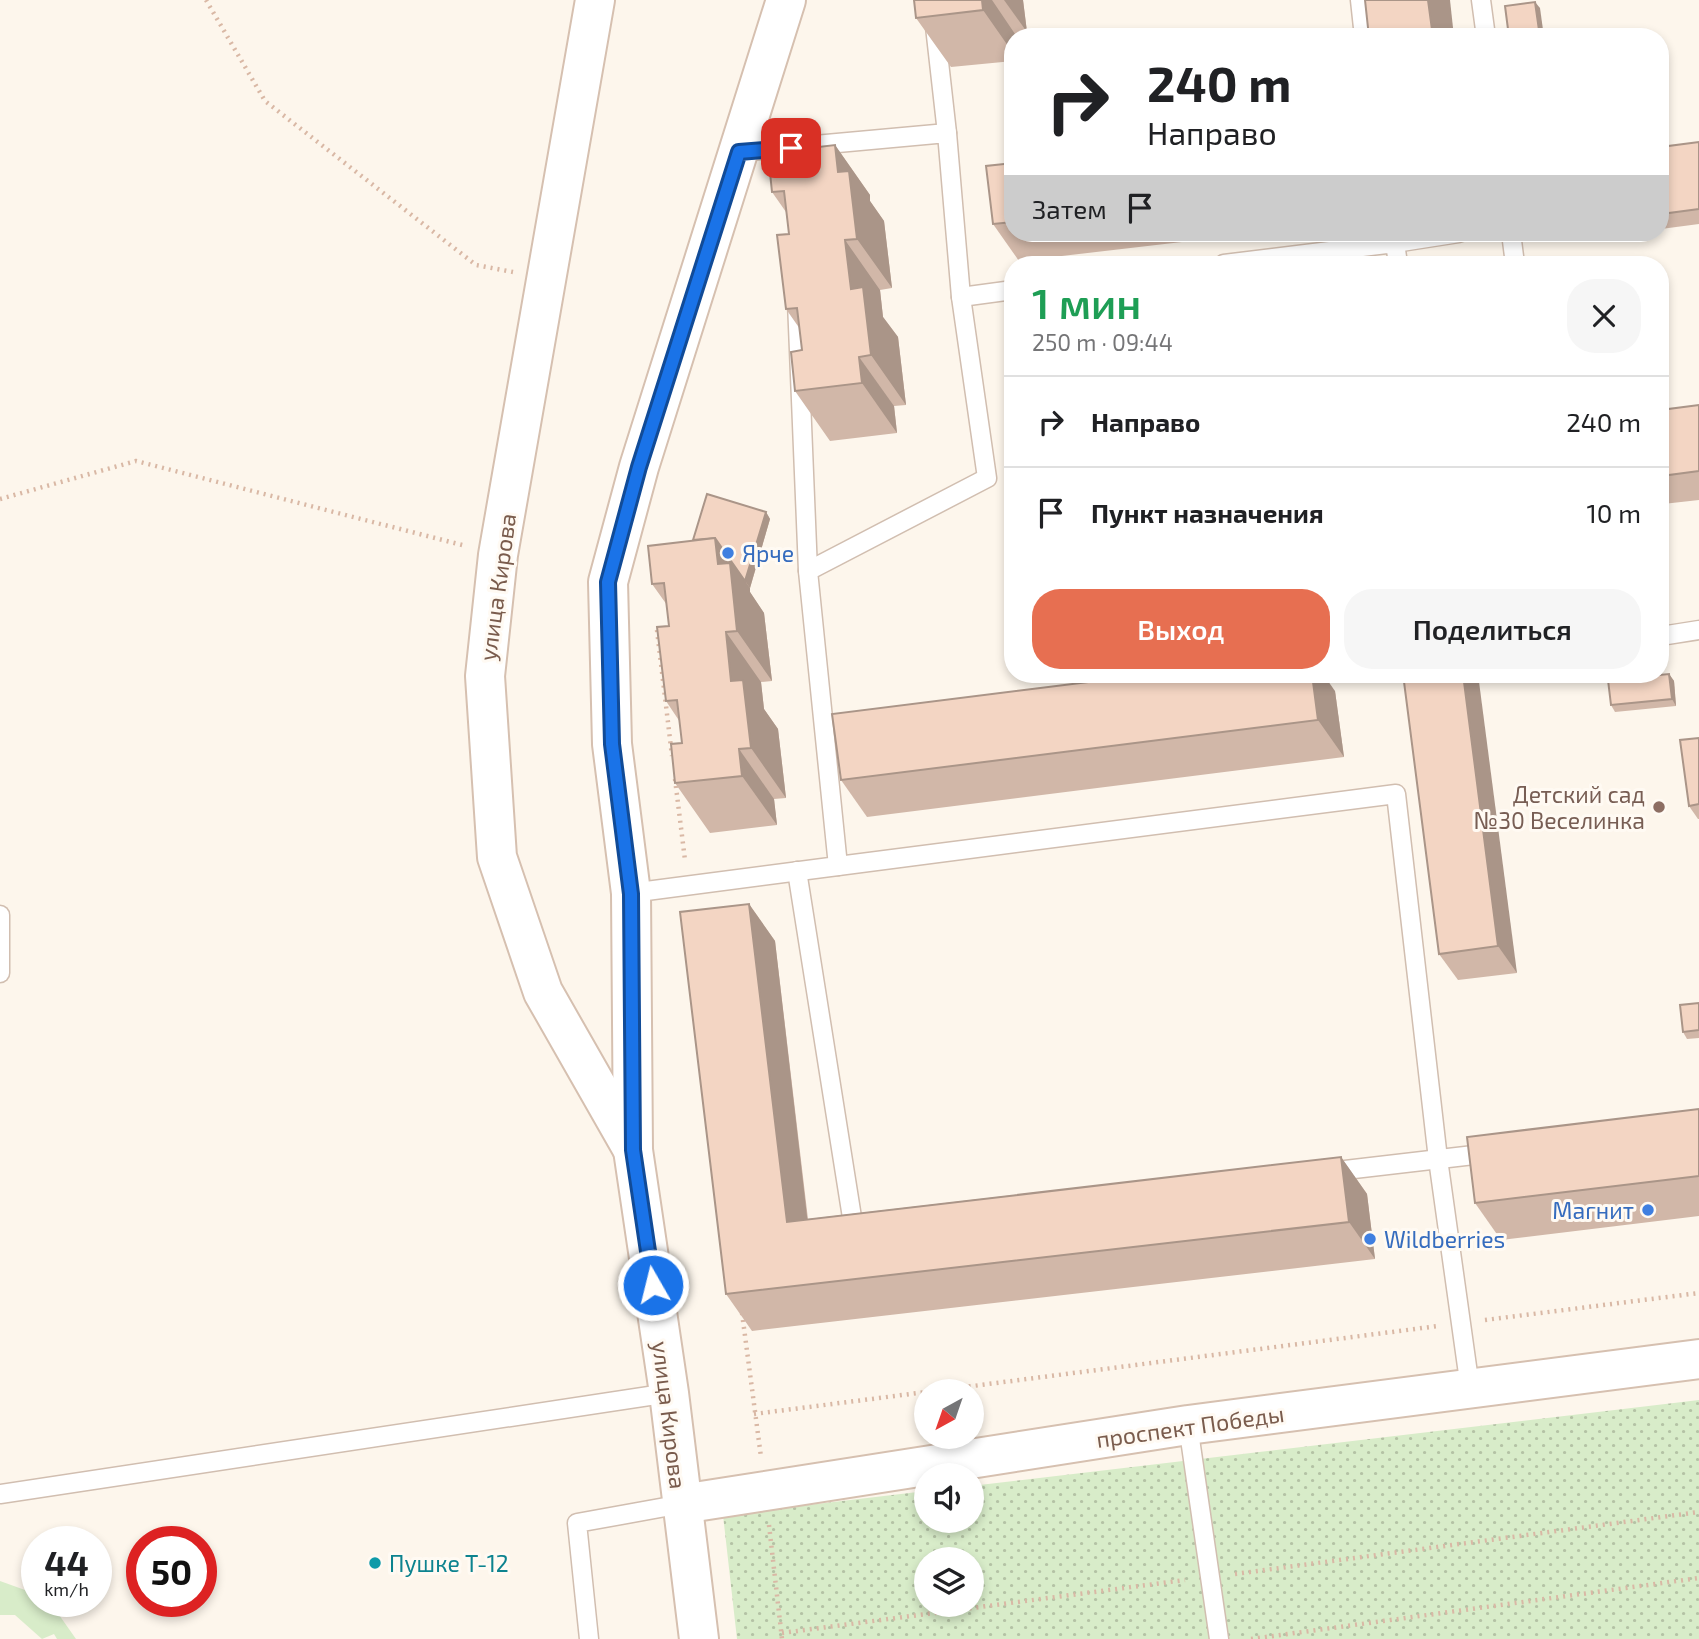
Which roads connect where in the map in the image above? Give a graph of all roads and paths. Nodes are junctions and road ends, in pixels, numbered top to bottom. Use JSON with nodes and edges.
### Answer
{"nodes":[{"id":1,"x":206,"y":0,"type":"edge"},
{"id":2,"x":595,"y":0,"type":"edge"},
{"id":3,"x":786,"y":0,"type":"edge"},
{"id":4,"x":932,"y":0,"type":"edge"},
{"id":5,"x":1360,"y":0,"type":"edge"},
{"id":6,"x":1481,"y":0,"type":"edge"},
{"id":7,"x":1363,"y":28,"type":"edge"},
{"id":8,"x":1485,"y":28,"type":"edge"},
{"id":9,"x":947,"y":133,"type":"junction"},
{"id":10,"x":739,"y":152,"type":"junction"},
{"id":11,"x":1401,"y":242,"type":"edge"},
{"id":12,"x":1395,"y":243,"type":"junction"},
{"id":13,"x":1289,"y":256,"type":"edge"},
{"id":14,"x":1397,"y":256,"type":"edge"},
{"id":15,"x":544,"y":278,"type":"junction"},
{"id":16,"x":796,"y":281,"type":"edge"},
{"id":17,"x":1004,"y":291,"type":"edge"},
{"id":18,"x":961,"y":297,"type":"junction"},
{"id":19,"x":0,"y":499,"type":"edge"},
{"id":20,"x":498,"y":555,"type":"junction"},
{"id":21,"x":808,"y":571,"type":"junction"},
{"id":22,"x":657,"y":630,"type":"edge"},
{"id":23,"x":1699,"y":630,"type":"edge"},
{"id":24,"x":1669,"y":635,"type":"edge"},
{"id":25,"x":673,"y":764,"type":"edge"},
{"id":26,"x":675,"y":778,"type":"edge"},
{"id":27,"x":838,"y":866,"type":"junction"},
{"id":28,"x":797,"y":871,"type":"junction"},
{"id":29,"x":688,"y":886,"type":"junction"},
{"id":30,"x":631,"y":894,"type":"junction"},
{"id":31,"x":0,"y":915,"type":"edge"},
{"id":32,"x":0,"y":973,"type":"edge"},
{"id":33,"x":633,"y":1150,"type":"junction"},
{"id":34,"x":1506,"y":1151,"type":"edge"},
{"id":35,"x":1437,"y":1159,"type":"junction"},
{"id":36,"x":1312,"y":1174,"type":"edge"},
{"id":37,"x":882,"y":1226,"type":"edge"},
{"id":38,"x":1699,"y":1293,"type":"edge"},
{"id":39,"x":741,"y":1306,"type":"edge"},
{"id":40,"x":1461,"y":1323,"type":"junction"},
{"id":41,"x":1699,"y":1359,"type":"edge"},
{"id":42,"x":984,"y":1385,"type":"edge"},
{"id":43,"x":1470,"y":1388,"type":"junction"},
{"id":44,"x":669,"y":1393,"type":"junction"},
{"id":45,"x":914,"y":1394,"type":"edge"},
{"id":46,"x":754,"y":1415,"type":"junction"},
{"id":47,"x":1188,"y":1425,"type":"junction"},
{"id":48,"x":766,"y":1492,"type":"junction"},
{"id":49,"x":0,"y":1494,"type":"edge"},
{"id":50,"x":682,"y":1504,"type":"junction"},
{"id":51,"x":1699,"y":1512,"type":"edge"},
{"id":52,"x":1210,"y":1577,"type":"junction"},
{"id":53,"x":1699,"y":1578,"type":"edge"},
{"id":54,"x":782,"y":1636,"type":"edge"},
{"id":55,"x":589,"y":1639,"type":"edge"},
{"id":56,"x":699,"y":1639,"type":"edge"},
{"id":57,"x":1219,"y":1639,"type":"edge"},
{"id":58,"x":1251,"y":1639,"type":"edge"}],
"edges":[{"from":1,"to":15,"type":"path"},
{"from":2,"to":15,"type":"main road","name":"улица Кирова"},
{"from":3,"to":10,"type":"main road","name":"улица Кирова"},
{"from":4,"to":9,"type":"lane"},
{"from":5,"to":7,"type":"lane"},
{"from":6,"to":8,"type":"lane"},
{"from":9,"to":10,"type":"lane"},
{"from":9,"to":18,"type":"lane"},
{"from":10,"to":30,"type":"main road","name":"улица Кирова"},
{"from":11,"to":12,"type":"lane"},
{"from":12,"to":13,"type":"lane"},
{"from":12,"to":14,"type":"lane"},
{"from":15,"to":20,"type":"main road","name":"улица Кирова"},
{"from":16,"to":21,"type":"lane"},
{"from":17,"to":18,"type":"lane"},
{"from":18,"to":21,"type":"lane"},
{"from":19,"to":20,"type":"path"},
{"from":20,"to":33,"type":"main road","name":"улица Кирова"},
{"from":21,"to":27,"type":"lane"},
{"from":22,"to":25,"type":"path"},
{"from":23,"to":24,"type":"lane"},
{"from":26,"to":29,"type":"path"},
{"from":27,"to":28,"type":"lane"},
{"from":27,"to":35,"type":"lane"},
{"from":28,"to":29,"type":"lane"},
{"from":28,"to":37,"type":"lane"},
{"from":29,"to":30,"type":"lane"},
{"from":30,"to":33,"type":"main road","name":"улица Кирова"},
{"from":31,"to":32,"type":"lane"},
{"from":33,"to":44,"type":"main road","name":"улица Кирова"},
{"from":34,"to":35,"type":"lane"},
{"from":35,"to":36,"type":"lane"},
{"from":35,"to":40,"type":"lane"},
{"from":38,"to":40,"type":"path"},
{"from":39,"to":46,"type":"path"},
{"from":40,"to":42,"type":"path"},
{"from":40,"to":43,"type":"lane"},
{"from":41,"to":43,"type":"main road","name":"проспект Победы"},
{"from":43,"to":47,"type":"main road","name":"проспект Победы"},
{"from":44,"to":49,"type":"lane"},
{"from":44,"to":50,"type":"main road","name":"улица Кирова"},
{"from":45,"to":46,"type":"path"},
{"from":46,"to":48,"type":"path"},
{"from":47,"to":48,"type":"main road","name":"проспект Победы"},
{"from":47,"to":52,"type":"lane"},
{"from":48,"to":50,"type":"main road","name":"проспект Победы"},
{"from":48,"to":54,"type":"path"},
{"from":50,"to":55,"type":"lane"},
{"from":50,"to":56,"type":"main road","name":"улица Кирова"},
{"from":51,"to":52,"type":"path"},
{"from":52,"to":54,"type":"path"},
{"from":52,"to":57,"type":"lane"},
{"from":53,"to":58,"type":"path"}]}
